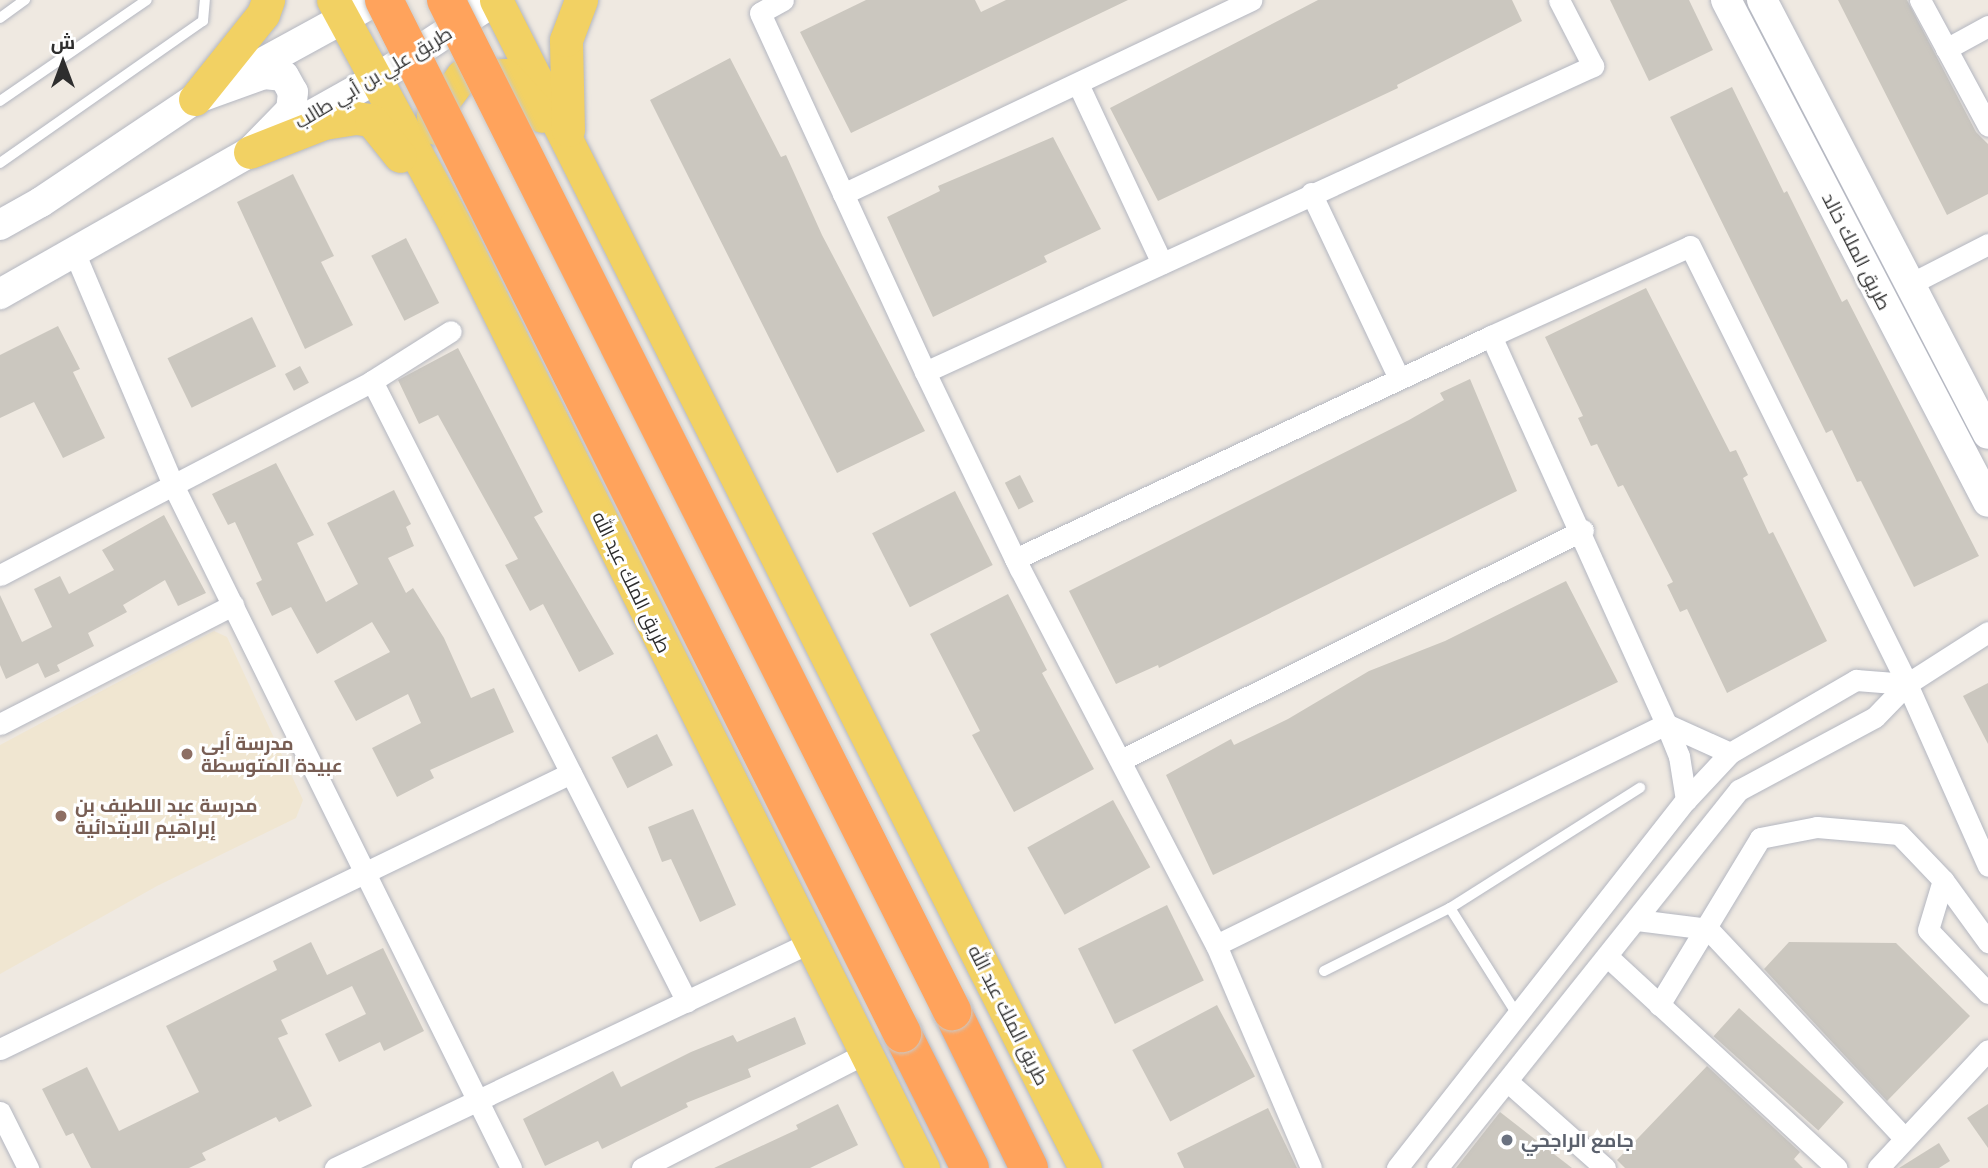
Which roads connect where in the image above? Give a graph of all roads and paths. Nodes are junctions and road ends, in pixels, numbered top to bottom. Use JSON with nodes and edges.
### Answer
{"nodes":[{"id":1,"x":25,"y":0,"type":"edge"},
{"id":2,"x":147,"y":0,"type":"edge"},
{"id":3,"x":205,"y":0,"type":"edge"},
{"id":4,"x":268,"y":0,"type":"edge"},
{"id":5,"x":377,"y":0,"type":"edge"},
{"id":6,"x":384,"y":0,"type":"edge"},
{"id":7,"x":446,"y":0,"type":"edge"},
{"id":8,"x":496,"y":0,"type":"edge"},
{"id":9,"x":581,"y":0,"type":"edge"},
{"id":10,"x":783,"y":0,"type":"edge"},
{"id":11,"x":1251,"y":0,"type":"edge"},
{"id":12,"x":1559,"y":0,"type":"edge"},
{"id":13,"x":1726,"y":0,"type":"edge"},
{"id":14,"x":1762,"y":0,"type":"edge"},
{"id":15,"x":1920,"y":0,"type":"edge"},
{"id":16,"x":338,"y":9,"type":"edge"},
{"id":17,"x":0,"y":18,"type":"edge"},
{"id":18,"x":1988,"y":26,"type":"edge"},
{"id":19,"x":1946,"y":49,"type":"junction"},
{"id":20,"x":376,"y":79,"type":"junction"},
{"id":21,"x":1078,"y":84,"type":"junction"},
{"id":22,"x":195,"y":99,"type":"junction"},
{"id":23,"x":0,"y":101,"type":"edge"},
{"id":24,"x":1988,"y":126,"type":"edge"},
{"id":25,"x":570,"y":146,"type":"junction"},
{"id":26,"x":250,"y":152,"type":"junction"},
{"id":27,"x":0,"y":163,"type":"edge"},
{"id":28,"x":1311,"y":193,"type":"junction"},
{"id":29,"x":842,"y":194,"type":"junction"},
{"id":30,"x":0,"y":225,"type":"edge"},
{"id":31,"x":456,"y":225,"type":"junction"},
{"id":32,"x":1988,"y":244,"type":"edge"},
{"id":33,"x":75,"y":254,"type":"junction"},
{"id":34,"x":1162,"y":263,"type":"junction"},
{"id":35,"x":1910,"y":284,"type":"junction"},
{"id":36,"x":0,"y":294,"type":"edge"},
{"id":37,"x":451,"y":331,"type":"dead end"},
{"id":38,"x":1491,"y":336,"type":"junction"},
{"id":39,"x":925,"y":372,"type":"junction"},
{"id":40,"x":1399,"y":378,"type":"junction"},
{"id":41,"x":372,"y":381,"type":"junction"},
{"id":42,"x":1988,"y":434,"type":"edge"},
{"id":43,"x":173,"y":485,"type":"junction"},
{"id":44,"x":1988,"y":502,"type":"edge"},
{"id":45,"x":1583,"y":530,"type":"junction"},
{"id":46,"x":1015,"y":559,"type":"junction"},
{"id":47,"x":0,"y":575,"type":"edge"},
{"id":48,"x":233,"y":605,"type":"junction"},
{"id":49,"x":1988,"y":632,"type":"edge"},
{"id":50,"x":1907,"y":684,"type":"junction"},
{"id":51,"x":0,"y":724,"type":"edge"},
{"id":52,"x":1666,"y":724,"type":"junction"},
{"id":53,"x":1731,"y":753,"type":"junction"},
{"id":54,"x":1121,"y":760,"type":"junction"},
{"id":55,"x":571,"y":773,"type":"junction"},
{"id":56,"x":1640,"y":788,"type":"dead end"},
{"id":57,"x":1686,"y":800,"type":"junction"},
{"id":58,"x":1988,"y":866,"type":"edge"},
{"id":59,"x":368,"y":874,"type":"junction"},
{"id":60,"x":1943,"y":880,"type":"junction"},
{"id":61,"x":1450,"y":908,"type":"junction"},
{"id":62,"x":1637,"y":920,"type":"junction"},
{"id":63,"x":1708,"y":929,"type":"junction"},
{"id":64,"x":811,"y":942,"type":"junction"},
{"id":65,"x":1988,"y":942,"type":"edge"},
{"id":66,"x":1216,"y":945,"type":"junction"},
{"id":67,"x":1608,"y":957,"type":"junction"},
{"id":68,"x":1324,"y":971,"type":"dead end"},
{"id":69,"x":1988,"y":993,"type":"edge"},
{"id":70,"x":687,"y":1002,"type":"junction"},
{"id":71,"x":1660,"y":1005,"type":"junction"},
{"id":72,"x":951,"y":1011,"type":"junction"},
{"id":73,"x":1516,"y":1013,"type":"junction"},
{"id":74,"x":902,"y":1033,"type":"junction"},
{"id":75,"x":0,"y":1049,"type":"edge"},
{"id":76,"x":1988,"y":1050,"type":"edge"},
{"id":77,"x":866,"y":1053,"type":"junction"},
{"id":78,"x":1507,"y":1080,"type":"junction"},
{"id":79,"x":480,"y":1099,"type":"junction"},
{"id":80,"x":0,"y":1112,"type":"edge"},
{"id":81,"x":1903,"y":1137,"type":"junction"},
{"id":82,"x":28,"y":1168,"type":"edge"},
{"id":83,"x":335,"y":1168,"type":"edge"},
{"id":84,"x":511,"y":1168,"type":"edge"},
{"id":85,"x":642,"y":1168,"type":"edge"},
{"id":86,"x":923,"y":1168,"type":"edge"},
{"id":87,"x":954,"y":1168,"type":"edge"},
{"id":88,"x":970,"y":1168,"type":"edge"},
{"id":89,"x":1029,"y":1168,"type":"edge"},
{"id":90,"x":1047,"y":1168,"type":"edge"},
{"id":91,"x":1086,"y":1168,"type":"edge"},
{"id":92,"x":1311,"y":1168,"type":"edge"},
{"id":93,"x":1397,"y":1168,"type":"edge"},
{"id":94,"x":1437,"y":1168,"type":"edge"},
{"id":95,"x":1605,"y":1168,"type":"edge"},
{"id":96,"x":1837,"y":1168,"type":"edge"},
{"id":97,"x":1878,"y":1168,"type":"edge"}],
"edges":[{"from":1,"to":17,"type":"lane"},
{"from":2,"to":23,"type":"lane"},
{"from":3,"to":27,"type":"lane"},
{"from":4,"to":22,"type":"main road"},
{"from":5,"to":16,"type":"main road","name":"طريق علي بن أبي طالب"},
{"from":6,"to":74,"type":"highway","name":"طريق الملك عبد الله","bridge":true},
{"from":7,"to":72,"type":"highway","bridge":true},
{"from":8,"to":20,"type":"main road","name":"طريق علي بن أبي طالب"},
{"from":8,"to":25,"type":"main road","name":"طريق الملك عبد الله"},
{"from":9,"to":25,"type":"main road"},
{"from":10,"to":29,"type":"street"},
{"from":11,"to":21,"type":"street"},
{"from":12,"to":28,"type":"street"},
{"from":13,"to":44,"type":"main road","name":"طريق الملك خالد"},
{"from":14,"to":35,"type":"main road","name":"طريق الملك خالد"},
{"from":15,"to":19,"type":"street"},
{"from":16,"to":20,"type":"main road","name":"طريق الملك عبد الله"},
{"from":16,"to":22,"type":"main road","name":"طريق علي بن أبي طالب"},
{"from":18,"to":19,"type":"street"},
{"from":19,"to":24,"type":"street"},
{"from":20,"to":26,"type":"main road","name":"طريق علي بن أبي طالب"},
{"from":20,"to":31,"type":"main road","name":"طريق الملك عبد الله"},
{"from":21,"to":29,"type":"street"},
{"from":21,"to":34,"type":"street"},
{"from":22,"to":26,"type":"main road","name":"طريق علي بن أبي طالب"},
{"from":22,"to":30,"type":"main road","name":"طريق علي بن أبي طالب"},
{"from":25,"to":31,"type":"main road"},
{"from":25,"to":91,"type":"main road","name":"طريق الملك عبد الله"},
{"from":26,"to":31,"type":"main road"},
{"from":26,"to":33,"type":"main road","name":"طريق علي بن أبي طالب"},
{"from":28,"to":34,"type":"street"},
{"from":28,"to":40,"type":"street"},
{"from":29,"to":39,"type":"street"},
{"from":31,"to":64,"type":"main road","name":"طريق الملك عبد الله"},
{"from":32,"to":35,"type":"street"},
{"from":33,"to":36,"type":"main road","name":"طريق علي بن أبي طالب"},
{"from":33,"to":43,"type":"street"},
{"from":34,"to":39,"type":"street"},
{"from":35,"to":42,"type":"main road","name":"طريق الملك خالد"},
{"from":37,"to":41,"type":"street"},
{"from":38,"to":40,"type":"street"},
{"from":38,"to":45,"type":"street"},
{"from":38,"to":50,"type":"street"},
{"from":39,"to":46,"type":"street"},
{"from":40,"to":46,"type":"street"},
{"from":41,"to":43,"type":"street"},
{"from":41,"to":55,"type":"street"},
{"from":43,"to":47,"type":"street"},
{"from":43,"to":48,"type":"street"},
{"from":45,"to":52,"type":"street"},
{"from":45,"to":54,"type":"street"},
{"from":46,"to":54,"type":"street"},
{"from":48,"to":51,"type":"street"},
{"from":48,"to":59,"type":"street"},
{"from":49,"to":50,"type":"street"},
{"from":50,"to":53,"type":"street"},
{"from":50,"to":58,"type":"street"},
{"from":50,"to":62,"type":"street"},
{"from":52,"to":53,"type":"street"},
{"from":52,"to":57,"type":"street"},
{"from":52,"to":66,"type":"street"},
{"from":53,"to":57,"type":"street"},
{"from":54,"to":66,"type":"street"},
{"from":55,"to":59,"type":"street"},
{"from":55,"to":70,"type":"street"},
{"from":56,"to":61,"type":"lane"},
{"from":57,"to":73,"type":"street"},
{"from":59,"to":75,"type":"street"},
{"from":59,"to":79,"type":"street"},
{"from":60,"to":63,"type":"street"},
{"from":60,"to":65,"type":"street"},
{"from":60,"to":69,"type":"street"},
{"from":61,"to":68,"type":"lane"},
{"from":61,"to":73,"type":"lane"},
{"from":62,"to":63,"type":"street"},
{"from":62,"to":67,"type":"street"},
{"from":63,"to":71,"type":"street"},
{"from":63,"to":81,"type":"street"},
{"from":64,"to":70,"type":"street"},
{"from":64,"to":77,"type":"main road","name":"طريق الملك عبد الله"},
{"from":66,"to":92,"type":"street"},
{"from":67,"to":71,"type":"street"},
{"from":67,"to":78,"type":"street"},
{"from":70,"to":79,"type":"street"},
{"from":71,"to":96,"type":"street"},
{"from":72,"to":89,"type":"highway"},
{"from":72,"to":90,"type":"main road"},
{"from":73,"to":93,"type":"street"},
{"from":74,"to":87,"type":"highway"},
{"from":74,"to":88,"type":"highway","name":"طريق الملك عبد الله"},
{"from":76,"to":81,"type":"street"},
{"from":77,"to":85,"type":"street"},
{"from":77,"to":86,"type":"main road","name":"طريق الملك عبد الله"},
{"from":78,"to":94,"type":"street"},
{"from":78,"to":95,"type":"street"},
{"from":79,"to":83,"type":"street"},
{"from":79,"to":84,"type":"street"},
{"from":80,"to":82,"type":"street"},
{"from":81,"to":97,"type":"street"}]}
